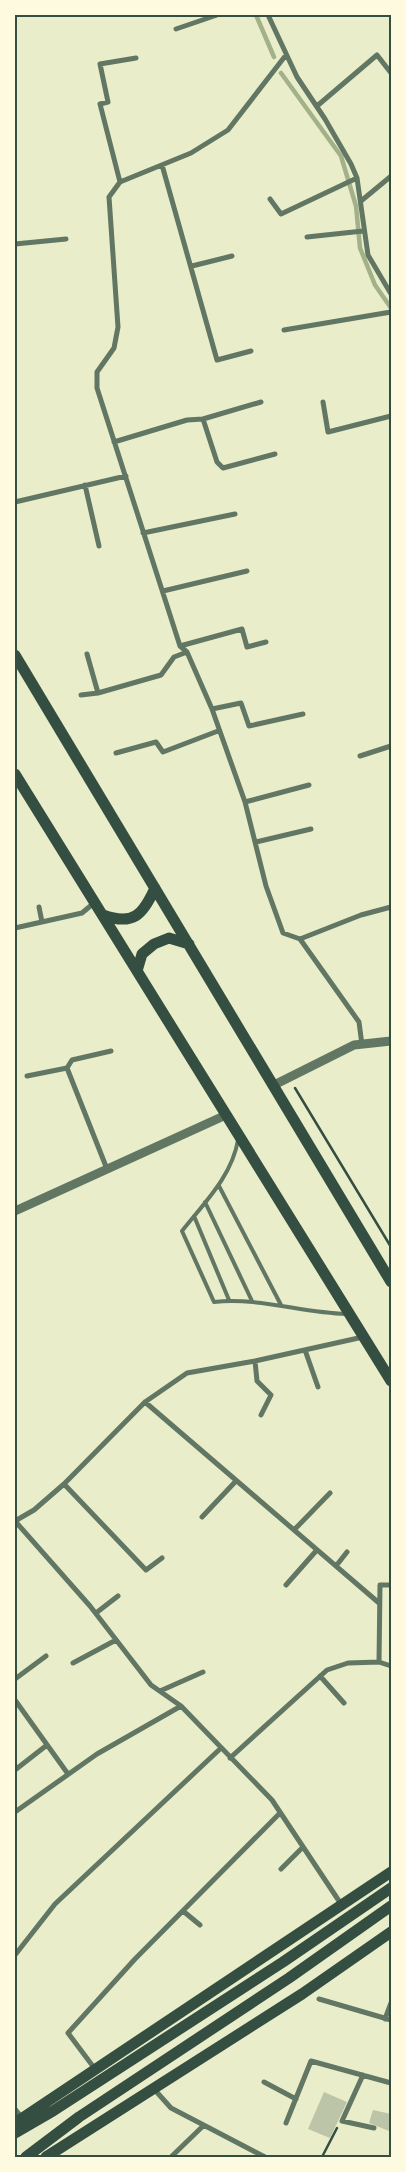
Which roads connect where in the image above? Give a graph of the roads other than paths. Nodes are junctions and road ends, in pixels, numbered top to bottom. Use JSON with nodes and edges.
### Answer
{"nodes":[{"id":1,"x":217,"y":15,"type":"edge"},
{"id":2,"x":268,"y":15,"type":"edge"},
{"id":3,"x":176,"y":29,"type":"dead end"},
{"id":4,"x":286,"y":55,"type":"junction"},
{"id":5,"x":136,"y":58,"type":"dead end"},
{"id":6,"x":391,"y":73,"type":"edge"},
{"id":7,"x":317,"y":106,"type":"junction"},
{"id":8,"x":162,"y":165,"type":"junction"},
{"id":9,"x":390,"y":177,"type":"dead end"},
{"id":10,"x":355,"y":178,"type":"junction"},
{"id":11,"x":120,"y":182,"type":"junction"},
{"id":12,"x":270,"y":199,"type":"dead end"},
{"id":13,"x":361,"y":201,"type":"junction"},
{"id":14,"x":362,"y":231,"type":"junction"},
{"id":15,"x":307,"y":237,"type":"dead end"},
{"id":16,"x":66,"y":238,"type":"dead end"},
{"id":17,"x":15,"y":244,"type":"edge"},
{"id":18,"x":232,"y":256,"type":"dead end"},
{"id":19,"x":192,"y":266,"type":"junction"},
{"id":20,"x":391,"y":294,"type":"edge"},
{"id":21,"x":389,"y":312,"type":"edge"},
{"id":22,"x":284,"y":330,"type":"dead end"},
{"id":23,"x":251,"y":351,"type":"dead end"},
{"id":24,"x":261,"y":402,"type":"dead end"},
{"id":25,"x":323,"y":402,"type":"dead end"},
{"id":26,"x":391,"y":416,"type":"edge"},
{"id":27,"x":202,"y":419,"type":"junction"},
{"id":28,"x":114,"y":442,"type":"junction"},
{"id":29,"x":275,"y":454,"type":"dead end"},
{"id":30,"x":126,"y":476,"type":"junction"},
{"id":31,"x":85,"y":485,"type":"junction"},
{"id":32,"x":15,"y":502,"type":"edge"},
{"id":33,"x":235,"y":514,"type":"dead end"},
{"id":34,"x":143,"y":532,"type":"junction"},
{"id":35,"x":99,"y":546,"type":"dead end"},
{"id":36,"x":247,"y":571,"type":"dead end"},
{"id":37,"x":163,"y":591,"type":"junction"},
{"id":38,"x":266,"y":642,"type":"dead end"},
{"id":39,"x":180,"y":646,"type":"junction"},
{"id":40,"x":187,"y":652,"type":"junction"},
{"id":41,"x":87,"y":654,"type":"dead end"},
{"id":42,"x":15,"y":655,"type":"edge"},
{"id":43,"x":98,"y":693,"type":"junction"},
{"id":44,"x":82,"y":695,"type":"dead end"},
{"id":45,"x":212,"y":709,"type":"junction"},
{"id":46,"x":302,"y":714,"type":"dead end"},
{"id":47,"x":218,"y":731,"type":"junction"},
{"id":48,"x":391,"y":746,"type":"edge"},
{"id":49,"x":116,"y":753,"type":"dead end"},
{"id":50,"x":360,"y":756,"type":"dead end"},
{"id":51,"x":15,"y":774,"type":"edge"},
{"id":52,"x":309,"y":786,"type":"dead end"},
{"id":53,"x":245,"y":802,"type":"junction"},
{"id":54,"x":311,"y":830,"type":"dead end"},
{"id":55,"x":256,"y":842,"type":"junction"},
{"id":56,"x":155,"y":888,"type":"junction"},
{"id":57,"x":95,"y":903,"type":"junction"},
{"id":58,"x":39,"y":907,"type":"dead end"},
{"id":59,"x":391,"y":907,"type":"edge"},
{"id":60,"x":103,"y":916,"type":"junction"},
{"id":61,"x":42,"y":922,"type":"junction"},
{"id":62,"x":15,"y":928,"type":"edge"},
{"id":63,"x":300,"y":939,"type":"junction"},
{"id":64,"x":188,"y":944,"type":"junction"},
{"id":65,"x":138,"y":971,"type":"junction"},
{"id":66,"x":391,"y":1041,"type":"edge"},
{"id":67,"x":362,"y":1045,"type":"junction"},
{"id":68,"x":111,"y":1051,"type":"dead end"},
{"id":69,"x":67,"y":1068,"type":"junction"},
{"id":70,"x":27,"y":1076,"type":"dead end"},
{"id":71,"x":274,"y":1086,"type":"junction"},
{"id":72,"x":226,"y":1115,"type":"junction"},
{"id":73,"x":239,"y":1135,"type":"junction"},
{"id":74,"x":108,"y":1169,"type":"junction"},
{"id":75,"x":219,"y":1186,"type":"junction"},
{"id":76,"x":205,"y":1202,"type":"junction"},
{"id":77,"x":15,"y":1211,"type":"edge"},
{"id":78,"x":194,"y":1216,"type":"junction"},
{"id":79,"x":391,"y":1282,"type":"edge"},
{"id":80,"x":230,"y":1300,"type":"junction"},
{"id":81,"x":252,"y":1301,"type":"junction"},
{"id":82,"x":281,"y":1304,"type":"junction"},
{"id":83,"x":350,"y":1314,"type":"junction"},
{"id":84,"x":364,"y":1336,"type":"junction"},
{"id":85,"x":305,"y":1350,"type":"junction"},
{"id":86,"x":255,"y":1361,"type":"junction"},
{"id":87,"x":391,"y":1381,"type":"edge"},
{"id":88,"x":318,"y":1387,"type":"dead end"},
{"id":89,"x":144,"y":1402,"type":"junction"},
{"id":90,"x":261,"y":1415,"type":"dead end"},
{"id":91,"x":236,"y":1480,"type":"junction"},
{"id":92,"x":64,"y":1484,"type":"junction"},
{"id":93,"x":330,"y":1492,"type":"dead end"},
{"id":94,"x":202,"y":1517,"type":"dead end"},
{"id":95,"x":15,"y":1521,"type":"edge"},
{"id":96,"x":294,"y":1530,"type":"junction"},
{"id":97,"x":316,"y":1551,"type":"junction"},
{"id":98,"x":347,"y":1552,"type":"dead end"},
{"id":99,"x":162,"y":1558,"type":"dead end"},
{"id":100,"x":336,"y":1566,"type":"junction"},
{"id":101,"x":286,"y":1585,"type":"dead end"},
{"id":102,"x":391,"y":1585,"type":"edge"},
{"id":103,"x":118,"y":1596,"type":"dead end"},
{"id":104,"x":379,"y":1604,"type":"junction"},
{"id":105,"x":96,"y":1613,"type":"junction"},
{"id":106,"x":116,"y":1640,"type":"junction"},
{"id":107,"x":46,"y":1656,"type":"dead end"},
{"id":108,"x":379,"y":1662,"type":"junction"},
{"id":109,"x":73,"y":1663,"type":"dead end"},
{"id":110,"x":391,"y":1666,"type":"edge"},
{"id":111,"x":203,"y":1672,"type":"dead end"},
{"id":112,"x":320,"y":1676,"type":"junction"},
{"id":113,"x":15,"y":1679,"type":"edge"},
{"id":114,"x":160,"y":1691,"type":"junction"},
{"id":115,"x":15,"y":1700,"type":"edge"},
{"id":116,"x":344,"y":1703,"type":"dead end"},
{"id":117,"x":181,"y":1706,"type":"junction"},
{"id":118,"x":47,"y":1745,"type":"junction"},
{"id":119,"x":221,"y":1748,"type":"junction"},
{"id":120,"x":230,"y":1758,"type":"junction"},
{"id":121,"x":15,"y":1770,"type":"edge"},
{"id":122,"x":68,"y":1774,"type":"junction"},
{"id":123,"x":15,"y":1812,"type":"edge"},
{"id":124,"x":280,"y":1812,"type":"junction"},
{"id":125,"x":303,"y":1847,"type":"junction"},
{"id":126,"x":280,"y":1869,"type":"dead end"},
{"id":127,"x":391,"y":1872,"type":"edge"},
{"id":128,"x":391,"y":1888,"type":"edge"},
{"id":129,"x":341,"y":1905,"type":"junction"},
{"id":130,"x":391,"y":1906,"type":"edge"},
{"id":131,"x":183,"y":1911,"type":"junction"},
{"id":132,"x":200,"y":1925,"type":"dead end"},
{"id":133,"x":391,"y":1932,"type":"edge"},
{"id":134,"x":15,"y":1945,"type":"edge"},
{"id":135,"x":19,"y":1950,"type":"junction"},
{"id":136,"x":15,"y":1955,"type":"edge"},
{"id":137,"x":319,"y":1999,"type":"dead end"},
{"id":138,"x":391,"y":2003,"type":"edge"},
{"id":139,"x":385,"y":2018,"type":"junction"},
{"id":140,"x":391,"y":2020,"type":"edge"},
{"id":141,"x":95,"y":2070,"type":"junction"},
{"id":142,"x":363,"y":2075,"type":"junction"},
{"id":143,"x":264,"y":2082,"type":"dead end"},
{"id":144,"x":391,"y":2083,"type":"edge"},
{"id":145,"x":154,"y":2089,"type":"junction"},
{"id":146,"x":296,"y":2099,"type":"junction"},
{"id":147,"x":17,"y":2117,"type":"edge"},
{"id":148,"x":286,"y":2123,"type":"dead end"},
{"id":149,"x":203,"y":2126,"type":"junction"},
{"id":150,"x":374,"y":2128,"type":"dead end"},
{"id":151,"x":15,"y":2133,"type":"edge"},
{"id":152,"x":26,"y":2157,"type":"edge"},
{"id":153,"x":46,"y":2157,"type":"edge"},
{"id":154,"x":171,"y":2157,"type":"edge"},
{"id":155,"x":265,"y":2157,"type":"edge"}],
"edges":[{"from":1,"to":3,"type":"street"},
{"from":2,"to":4,"type":"street"},
{"from":4,"to":7,"type":"street"},
{"from":4,"to":8,"type":"street"},
{"from":5,"to":11,"type":"street"},
{"from":6,"to":7,"type":"street"},
{"from":7,"to":10,"type":"street"},
{"from":8,"to":11,"type":"street"},
{"from":8,"to":19,"type":"street"},
{"from":9,"to":13,"type":"street"},
{"from":10,"to":12,"type":"street"},
{"from":10,"to":13,"type":"street"},
{"from":11,"to":28,"type":"street"},
{"from":13,"to":14,"type":"street"},
{"from":14,"to":15,"type":"street"},
{"from":14,"to":20,"type":"street"},
{"from":16,"to":17,"type":"street"},
{"from":18,"to":19,"type":"street"},
{"from":19,"to":23,"type":"street"},
{"from":21,"to":22,"type":"street"},
{"from":24,"to":27,"type":"street"},
{"from":25,"to":26,"type":"street"},
{"from":27,"to":28,"type":"street"},
{"from":27,"to":29,"type":"street"},
{"from":28,"to":30,"type":"street"},
{"from":30,"to":31,"type":"street"},
{"from":30,"to":34,"type":"street"},
{"from":31,"to":32,"type":"street"},
{"from":31,"to":35,"type":"street"},
{"from":33,"to":34,"type":"street"},
{"from":34,"to":37,"type":"street"},
{"from":36,"to":37,"type":"street"},
{"from":37,"to":39,"type":"street"},
{"from":38,"to":39,"type":"street"},
{"from":39,"to":40,"type":"street"},
{"from":40,"to":43,"type":"street"},
{"from":40,"to":45,"type":"street"},
{"from":41,"to":43,"type":"street"},
{"from":42,"to":56,"type":"main road"},
{"from":43,"to":44,"type":"street"},
{"from":45,"to":46,"type":"street"},
{"from":45,"to":47,"type":"street"},
{"from":47,"to":49,"type":"street"},
{"from":47,"to":53,"type":"street"},
{"from":48,"to":50,"type":"street"},
{"from":51,"to":57,"type":"main road"},
{"from":52,"to":53,"type":"street"},
{"from":53,"to":55,"type":"street"},
{"from":54,"to":55,"type":"street"},
{"from":55,"to":63,"type":"street"},
{"from":56,"to":60,"type":"main road"},
{"from":56,"to":64,"type":"main road"},
{"from":57,"to":60,"type":"main road"},
{"from":57,"to":61,"type":"street"},
{"from":58,"to":61,"type":"street"},
{"from":59,"to":63,"type":"street"},
{"from":60,"to":65,"type":"main road"},
{"from":61,"to":62,"type":"street"},
{"from":63,"to":67,"type":"street"},
{"from":64,"to":65,"type":"main road"},
{"from":64,"to":71,"type":"main road"},
{"from":65,"to":72,"type":"main road"},
{"from":66,"to":67,"type":"street"},
{"from":67,"to":71,"type":"street"},
{"from":68,"to":69,"type":"street"},
{"from":69,"to":70,"type":"street"},
{"from":69,"to":74,"type":"street"},
{"from":71,"to":79,"type":"main road"},
{"from":72,"to":73,"type":"main road"},
{"from":72,"to":74,"type":"street"},
{"from":73,"to":75,"type":"lane"},
{"from":73,"to":83,"type":"main road"},
{"from":74,"to":77,"type":"street"},
{"from":75,"to":76,"type":"lane"},
{"from":75,"to":82,"type":"lane"},
{"from":76,"to":78,"type":"lane"},
{"from":76,"to":81,"type":"lane"},
{"from":78,"to":80,"type":"lane"},
{"from":78,"to":80,"type":"lane"},
{"from":80,"to":81,"type":"lane"},
{"from":81,"to":82,"type":"lane"},
{"from":82,"to":83,"type":"lane"},
{"from":83,"to":84,"type":"main road"},
{"from":84,"to":85,"type":"street"},
{"from":84,"to":87,"type":"main road"},
{"from":85,"to":86,"type":"street"},
{"from":85,"to":88,"type":"street"},
{"from":86,"to":89,"type":"street"},
{"from":86,"to":90,"type":"street"},
{"from":89,"to":91,"type":"street"},
{"from":89,"to":92,"type":"street"},
{"from":91,"to":94,"type":"street"},
{"from":91,"to":96,"type":"street"},
{"from":92,"to":95,"type":"street"},
{"from":92,"to":99,"type":"street"},
{"from":93,"to":96,"type":"street"},
{"from":95,"to":105,"type":"street"},
{"from":96,"to":97,"type":"street"},
{"from":97,"to":100,"type":"street"},
{"from":97,"to":101,"type":"street"},
{"from":98,"to":100,"type":"street"},
{"from":100,"to":104,"type":"street"},
{"from":102,"to":104,"type":"street"},
{"from":103,"to":105,"type":"street"},
{"from":104,"to":108,"type":"street"},
{"from":105,"to":106,"type":"street"},
{"from":106,"to":109,"type":"street"},
{"from":106,"to":114,"type":"street"},
{"from":107,"to":113,"type":"street"},
{"from":108,"to":110,"type":"street"},
{"from":108,"to":112,"type":"street"},
{"from":111,"to":114,"type":"street"},
{"from":112,"to":116,"type":"street"},
{"from":112,"to":120,"type":"street"},
{"from":114,"to":117,"type":"street"},
{"from":115,"to":118,"type":"street"},
{"from":117,"to":119,"type":"street"},
{"from":117,"to":122,"type":"street"},
{"from":118,"to":121,"type":"street"},
{"from":118,"to":122,"type":"street"},
{"from":119,"to":120,"type":"street"},
{"from":119,"to":135,"type":"street"},
{"from":120,"to":124,"type":"street"},
{"from":122,"to":123,"type":"street"},
{"from":124,"to":125,"type":"street"},
{"from":124,"to":131,"type":"street"},
{"from":125,"to":126,"type":"street"},
{"from":125,"to":129,"type":"street"},
{"from":127,"to":129,"type":"main road"},
{"from":128,"to":151,"type":"main road"},
{"from":129,"to":141,"type":"main road"},
{"from":130,"to":152,"type":"main road"},
{"from":131,"to":132,"type":"street"},
{"from":131,"to":141,"type":"street"},
{"from":133,"to":145,"type":"main road"},
{"from":134,"to":135,"type":"street"},
{"from":135,"to":136,"type":"street"},
{"from":137,"to":139,"type":"street"},
{"from":138,"to":139,"type":"street"},
{"from":139,"to":140,"type":"street"},
{"from":141,"to":147,"type":"main road"},
{"from":142,"to":144,"type":"street"},
{"from":142,"to":146,"type":"street"},
{"from":142,"to":150,"type":"street"},
{"from":143,"to":146,"type":"street"},
{"from":145,"to":149,"type":"street"},
{"from":145,"to":153,"type":"main road"},
{"from":146,"to":148,"type":"street"},
{"from":149,"to":154,"type":"street"},
{"from":149,"to":155,"type":"street"}]}
